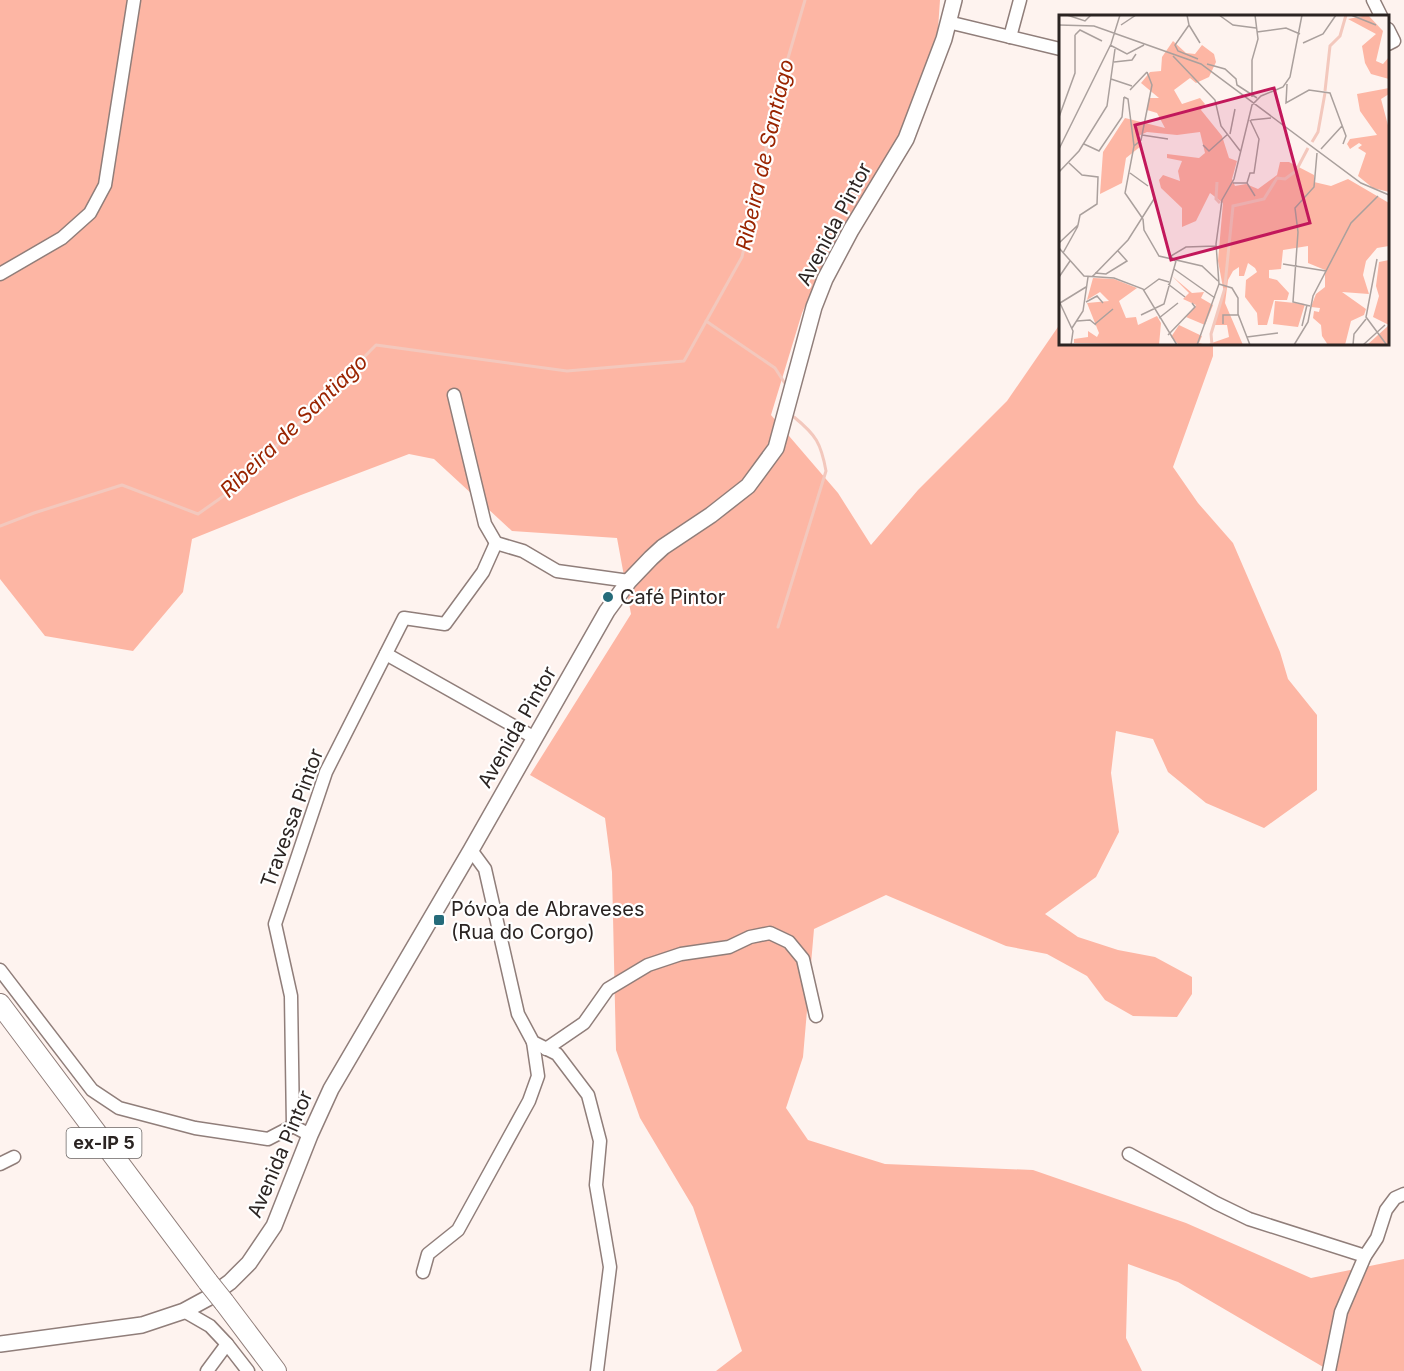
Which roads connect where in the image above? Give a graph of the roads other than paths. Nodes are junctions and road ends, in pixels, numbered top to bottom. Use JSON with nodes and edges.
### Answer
{"nodes":[{"id":1,"x":134,"y":0,"type":"edge"},
{"id":2,"x":954,"y":0,"type":"edge"},
{"id":3,"x":1020,"y":0,"type":"edge"},
{"id":4,"x":1373,"y":0,"type":"edge"},
{"id":5,"x":1380,"y":15,"type":"edge"},
{"id":6,"x":948,"y":22,"type":"junction"},
{"id":7,"x":1389,"y":30,"type":"edge"},
{"id":8,"x":1010,"y":37,"type":"junction"},
{"id":9,"x":1389,"y":44,"type":"edge"},
{"id":10,"x":1059,"y":49,"type":"edge"},
{"id":11,"x":0,"y":274,"type":"edge"},
{"id":12,"x":454,"y":395,"type":"dead end"},
{"id":13,"x":496,"y":543,"type":"junction"},
{"id":14,"x":629,"y":581,"type":"junction"},
{"id":15,"x":386,"y":654,"type":"junction"},
{"id":16,"x":535,"y":738,"type":"junction"},
{"id":17,"x":471,"y":850,"type":"junction"},
{"id":18,"x":0,"y":970,"type":"edge"},
{"id":19,"x":0,"y":1005,"type":"edge"},
{"id":20,"x":816,"y":1016,"type":"dead end"},
{"id":21,"x":533,"y":1042,"type":"junction"},
{"id":22,"x":546,"y":1049,"type":"junction"},
{"id":23,"x":293,"y":1126,"type":"junction"},
{"id":24,"x":310,"y":1135,"type":"junction"},
{"id":25,"x":1129,"y":1154,"type":"dead end"},
{"id":26,"x":14,"y":1157,"type":"dead end"},
{"id":27,"x":0,"y":1164,"type":"edge"},
{"id":28,"x":1404,"y":1194,"type":"edge"},
{"id":29,"x":1365,"y":1256,"type":"junction"},
{"id":30,"x":423,"y":1272,"type":"dead end"},
{"id":31,"x":184,"y":1311,"type":"junction"},
{"id":32,"x":0,"y":1344,"type":"edge"},
{"id":33,"x":227,"y":1344,"type":"junction"},
{"id":34,"x":207,"y":1371,"type":"edge"},
{"id":35,"x":248,"y":1371,"type":"edge"},
{"id":36,"x":276,"y":1371,"type":"edge"},
{"id":37,"x":597,"y":1371,"type":"edge"},
{"id":38,"x":1329,"y":1371,"type":"edge"}],
"edges":[{"from":1,"to":11,"type":"street"},
{"from":2,"to":6,"type":"street","name":"Avenida Pintor"},
{"from":3,"to":8,"type":"street"},
{"from":4,"to":5,"type":"street"},
{"from":6,"to":8,"type":"street"},
{"from":6,"to":14,"type":"street","name":"Avenida Pintor"},
{"from":7,"to":9,"type":"street"},
{"from":8,"to":10,"type":"street"},
{"from":12,"to":13,"type":"street"},
{"from":13,"to":14,"type":"street"},
{"from":13,"to":15,"type":"street","name":"Travessa Pintor"},
{"from":14,"to":16,"type":"street","name":"Avenida Pintor"},
{"from":15,"to":16,"type":"street"},
{"from":15,"to":23,"type":"street","name":"Travessa Pintor"},
{"from":16,"to":17,"type":"street","name":"Avenida Pintor"},
{"from":17,"to":21,"type":"street"},
{"from":17,"to":24,"type":"street","name":"Avenida Pintor"},
{"from":18,"to":23,"type":"street"},
{"from":19,"to":36,"type":"highway","number":"ex-IP 5","bridge":true},
{"from":20,"to":22,"type":"street"},
{"from":21,"to":22,"type":"street"},
{"from":21,"to":30,"type":"street"},
{"from":22,"to":37,"type":"street"},
{"from":23,"to":24,"type":"street"},
{"from":24,"to":31,"type":"street","name":"Avenida Pintor"},
{"from":25,"to":29,"type":"street"},
{"from":26,"to":27,"type":"street"},
{"from":28,"to":29,"type":"street"},
{"from":29,"to":38,"type":"street"},
{"from":31,"to":32,"type":"street","name":"Avenida Pintor"},
{"from":31,"to":33,"type":"street"},
{"from":33,"to":34,"type":"street"},
{"from":33,"to":35,"type":"street"}]}
